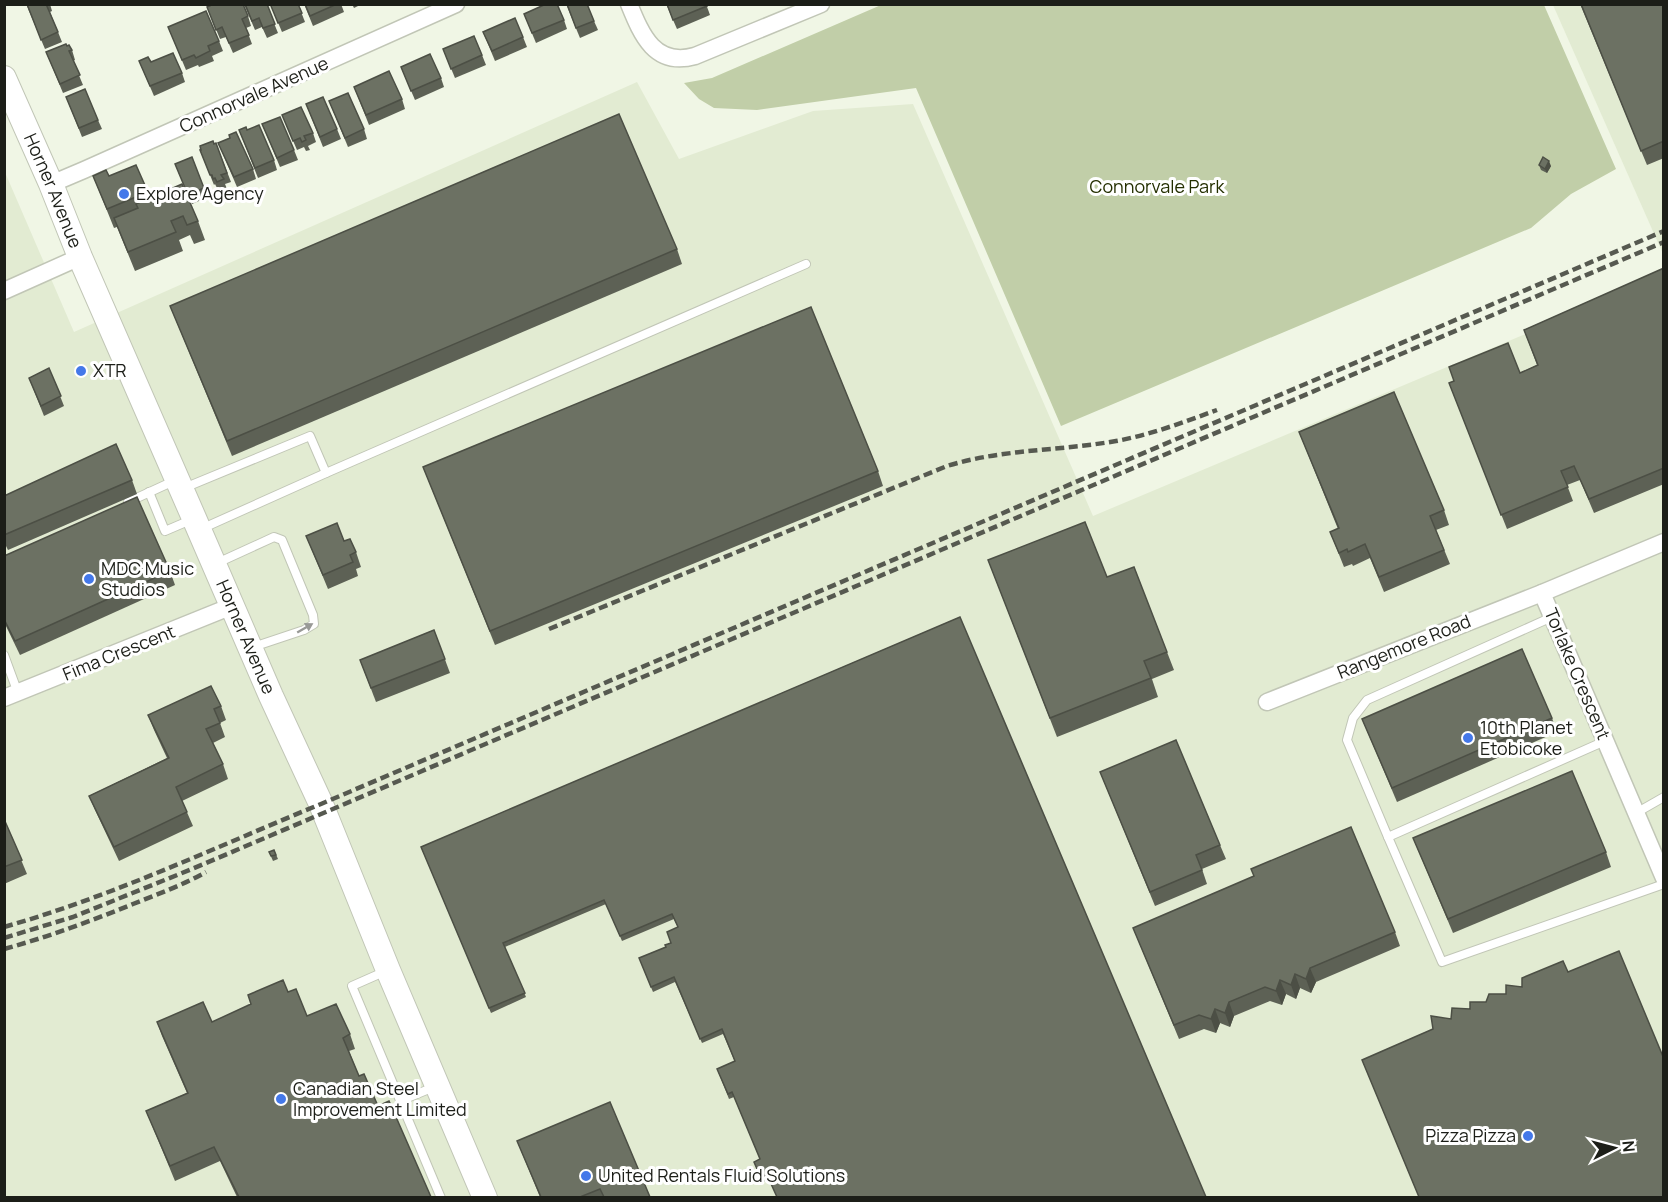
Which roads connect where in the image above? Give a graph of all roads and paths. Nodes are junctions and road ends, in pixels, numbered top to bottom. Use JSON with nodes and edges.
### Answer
{"nodes":[{"id":1,"x":456,"y":4,"type":"edge"},
{"id":2,"x":629,"y":4,"type":"edge"},
{"id":3,"x":821,"y":4,"type":"edge"},
{"id":4,"x":4,"y":78,"type":"edge"},
{"id":5,"x":51,"y":184,"type":"junction"},
{"id":6,"x":80,"y":257,"type":"junction"},
{"id":7,"x":806,"y":264,"type":"dead end"},
{"id":8,"x":4,"y":291,"type":"edge"},
{"id":9,"x":326,"y":473,"type":"junction"},
{"id":10,"x":179,"y":484,"type":"junction"},
{"id":11,"x":149,"y":492,"type":"junction"},
{"id":12,"x":118,"y":506,"type":"edge"},
{"id":13,"x":196,"y":524,"type":"junction"},
{"id":14,"x":1664,"y":542,"type":"edge"},
{"id":15,"x":214,"y":565,"type":"junction"},
{"id":16,"x":1542,"y":593,"type":"junction"},
{"id":17,"x":232,"y":606,"type":"junction"},
{"id":18,"x":1552,"y":617,"type":"junction"},
{"id":19,"x":250,"y":648,"type":"junction"},
{"id":20,"x":4,"y":655,"type":"edge"},
{"id":21,"x":11,"y":696,"type":"edge"},
{"id":22,"x":1267,"y":702,"type":"dead end"},
{"id":23,"x":1605,"y":741,"type":"junction"},
{"id":24,"x":1664,"y":797,"type":"edge"},
{"id":25,"x":1636,"y":813,"type":"junction"},
{"id":26,"x":1388,"y":837,"type":"junction"},
{"id":27,"x":1664,"y":878,"type":"edge"},
{"id":28,"x":1664,"y":884,"type":"edge"},
{"id":29,"x":388,"y":970,"type":"junction"},
{"id":30,"x":437,"y":1085,"type":"junction"},
{"id":31,"x":400,"y":1101,"type":"junction"},
{"id":32,"x":441,"y":1197,"type":"edge"},
{"id":33,"x":485,"y":1197,"type":"edge"}],
"edges":[{"from":1,"to":5,"type":"street","name":"Connorvale Avenue"},
{"from":2,"to":3,"type":"street"},
{"from":4,"to":5,"type":"main road","name":"Horner Avenue"},
{"from":5,"to":6,"type":"main road","name":"Horner Avenue"},
{"from":6,"to":8,"type":"street"},
{"from":6,"to":10,"type":"main road","name":"Horner Avenue"},
{"from":7,"to":9,"type":"lane"},
{"from":9,"to":10,"type":"lane"},
{"from":9,"to":13,"type":"lane"},
{"from":10,"to":11,"type":"lane"},
{"from":10,"to":13,"type":"main road","name":"Horner Avenue"},
{"from":11,"to":12,"type":"lane"},
{"from":11,"to":13,"type":"lane"},
{"from":13,"to":15,"type":"main road","name":"Horner Avenue"},
{"from":14,"to":16,"type":"street","name":"Torlake Crescent"},
{"from":15,"to":17,"type":"main road","name":"Horner Avenue"},
{"from":19,"to":15,"type":"lane","one_way":true},
{"from":16,"to":18,"type":"street","name":"Torlake Crescent"},
{"from":16,"to":22,"type":"street","name":"Rangemore Road"},
{"from":17,"to":19,"type":"main road","name":"Horner Avenue"},
{"from":17,"to":21,"type":"street","name":"Fima Crescent"},
{"from":18,"to":23,"type":"street","name":"Torlake Crescent"},
{"from":18,"to":26,"type":"lane"},
{"from":19,"to":29,"type":"main road","name":"Horner Avenue"},
{"from":20,"to":21,"type":"lane"},
{"from":23,"to":25,"type":"street","name":"Torlake Crescent"},
{"from":23,"to":26,"type":"lane"},
{"from":24,"to":25,"type":"lane"},
{"from":25,"to":27,"type":"street","name":"Torlake Crescent"},
{"from":26,"to":28,"type":"lane"},
{"from":29,"to":30,"type":"main road","name":"Horner Avenue"},
{"from":29,"to":31,"type":"lane"},
{"from":30,"to":31,"type":"lane"},
{"from":30,"to":33,"type":"main road","name":"Horner Avenue"},
{"from":31,"to":32,"type":"lane"}]}
